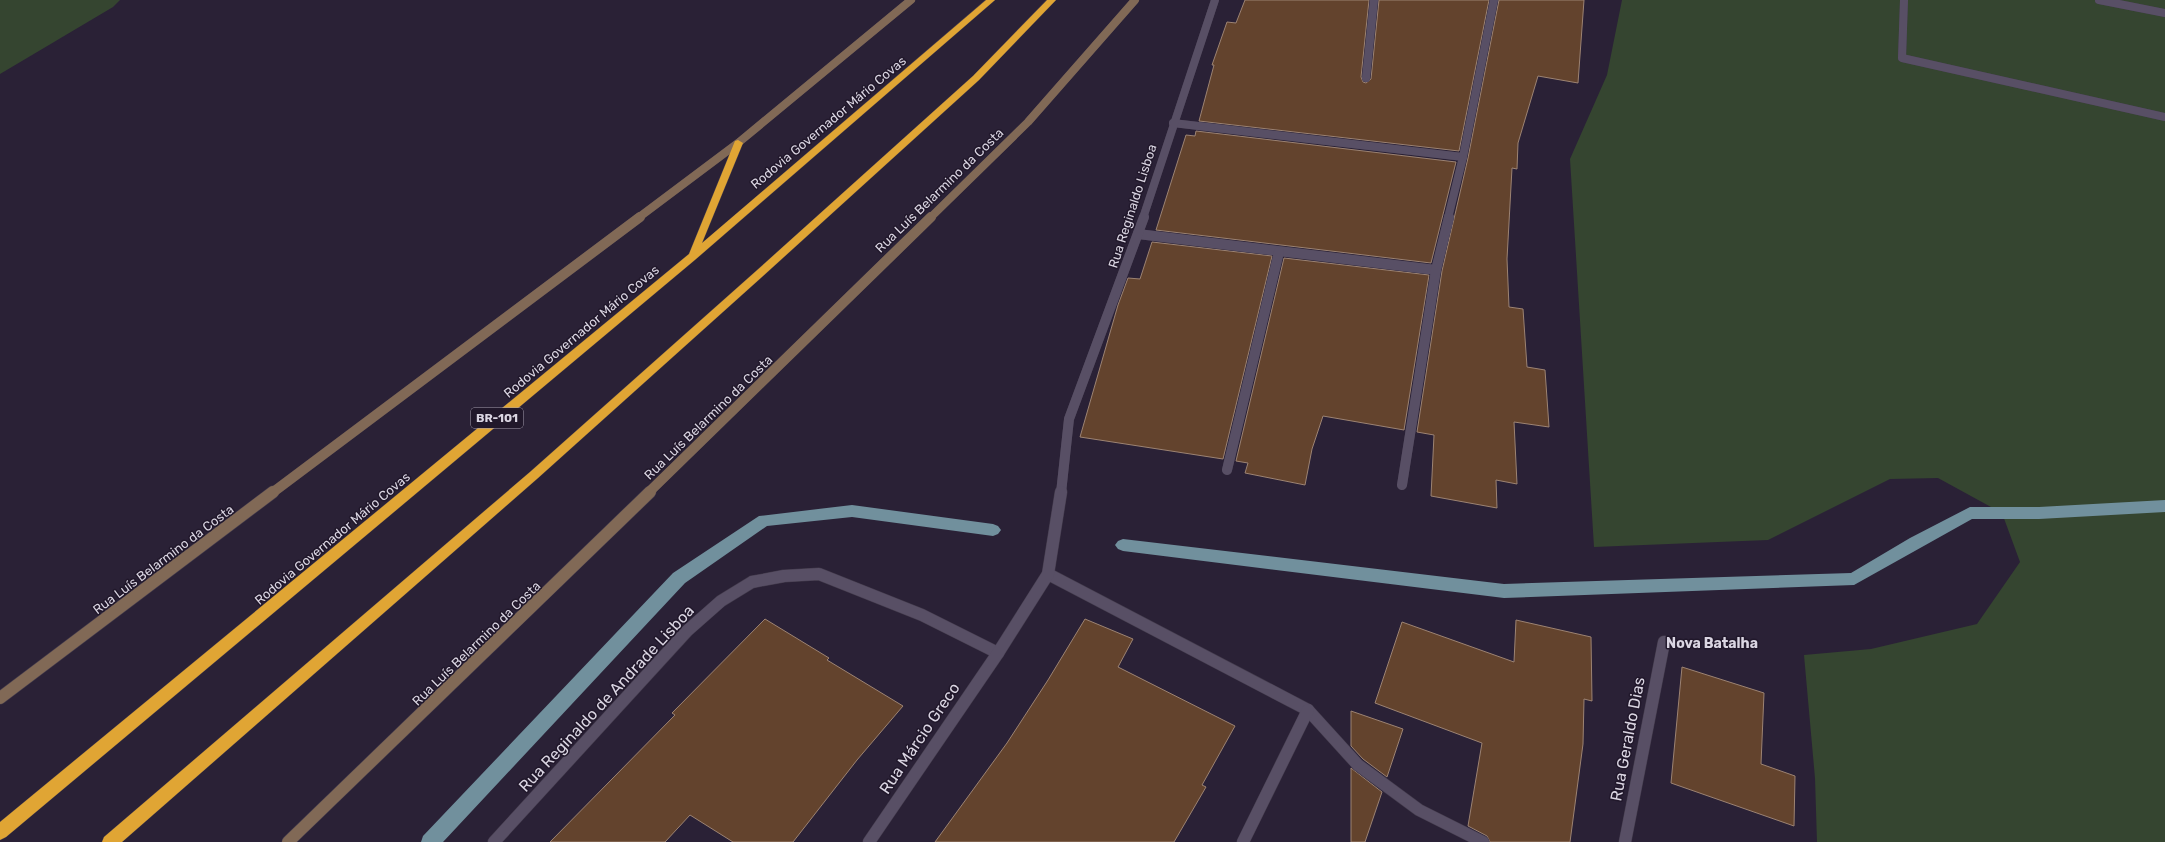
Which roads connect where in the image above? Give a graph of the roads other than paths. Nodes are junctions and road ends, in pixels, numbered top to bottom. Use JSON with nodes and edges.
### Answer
{"nodes":[{"id":1,"x":911,"y":0,"type":"edge"},
{"id":2,"x":991,"y":0,"type":"edge"},
{"id":3,"x":1052,"y":0,"type":"edge"},
{"id":4,"x":1135,"y":0,"type":"edge"},
{"id":5,"x":1215,"y":0,"type":"edge"},
{"id":6,"x":1374,"y":0,"type":"edge"},
{"id":7,"x":1494,"y":0,"type":"edge"},
{"id":8,"x":1904,"y":0,"type":"edge"},
{"id":9,"x":2099,"y":0,"type":"edge"},
{"id":10,"x":2165,"y":13,"type":"edge"},
{"id":11,"x":1366,"y":78,"type":"dead end"},
{"id":12,"x":2165,"y":117,"type":"edge"},
{"id":13,"x":1173,"y":123,"type":"junction"},
{"id":14,"x":738,"y":143,"type":"junction"},
{"id":15,"x":1463,"y":157,"type":"junction"},
{"id":16,"x":1138,"y":234,"type":"junction"},
{"id":17,"x":1279,"y":252,"type":"junction"},
{"id":18,"x":692,"y":256,"type":"junction"},
{"id":19,"x":1436,"y":270,"type":"junction"},
{"id":20,"x":1227,"y":470,"type":"dead end"},
{"id":21,"x":1402,"y":485,"type":"dead end"},
{"id":22,"x":1048,"y":574,"type":"junction"},
{"id":23,"x":1664,"y":642,"type":"dead end"},
{"id":24,"x":998,"y":653,"type":"junction"},
{"id":25,"x":0,"y":698,"type":"edge"},
{"id":26,"x":1308,"y":710,"type":"junction"},
{"id":27,"x":0,"y":832,"type":"edge"},
{"id":28,"x":110,"y":842,"type":"edge"},
{"id":29,"x":288,"y":842,"type":"edge"},
{"id":30,"x":494,"y":842,"type":"edge"},
{"id":31,"x":869,"y":842,"type":"edge"},
{"id":32,"x":1243,"y":842,"type":"edge"},
{"id":33,"x":1484,"y":842,"type":"edge"},
{"id":34,"x":1625,"y":842,"type":"edge"}],
"edges":[{"from":1,"to":14,"type":"main road","name":"Rua Luís Belarmino da Costa"},
{"from":2,"to":18,"type":"highway","name":"Rodovia Governador Mário Covas","number":"BR-101"},
{"from":3,"to":28,"type":"highway"},
{"from":4,"to":29,"type":"main road","name":"Rua Luís Belarmino da Costa"},
{"from":5,"to":13,"type":"street","name":"Rua Reginaldo Lisboa"},
{"from":6,"to":11,"type":"street"},
{"from":7,"to":15,"type":"street"},
{"from":8,"to":12,"type":"street"},
{"from":9,"to":10,"type":"street"},
{"from":13,"to":15,"type":"street"},
{"from":13,"to":16,"type":"street","name":"Rua Reginaldo Lisboa"},
{"from":14,"to":18,"type":"highway"},
{"from":14,"to":25,"type":"main road","name":"Rua Luís Belarmino da Costa"},
{"from":15,"to":19,"type":"street"},
{"from":16,"to":17,"type":"street"},
{"from":16,"to":22,"type":"street","name":"Rua Reginaldo Lisboa"},
{"from":17,"to":19,"type":"street"},
{"from":17,"to":20,"type":"street"},
{"from":18,"to":27,"type":"highway","name":"Rodovia Governador Mário Covas","number":"BR-101"},
{"from":19,"to":21,"type":"street"},
{"from":22,"to":24,"type":"street","name":"Rua Márcio Greco"},
{"from":22,"to":26,"type":"street"},
{"from":23,"to":34,"type":"street","name":"Rua Geraldo Dias"},
{"from":24,"to":30,"type":"street","name":"Rua Reginaldo de Andrade Lisboa"},
{"from":24,"to":31,"type":"street","name":"Rua Márcio Greco"},
{"from":26,"to":32,"type":"street"},
{"from":26,"to":33,"type":"street"}]}
